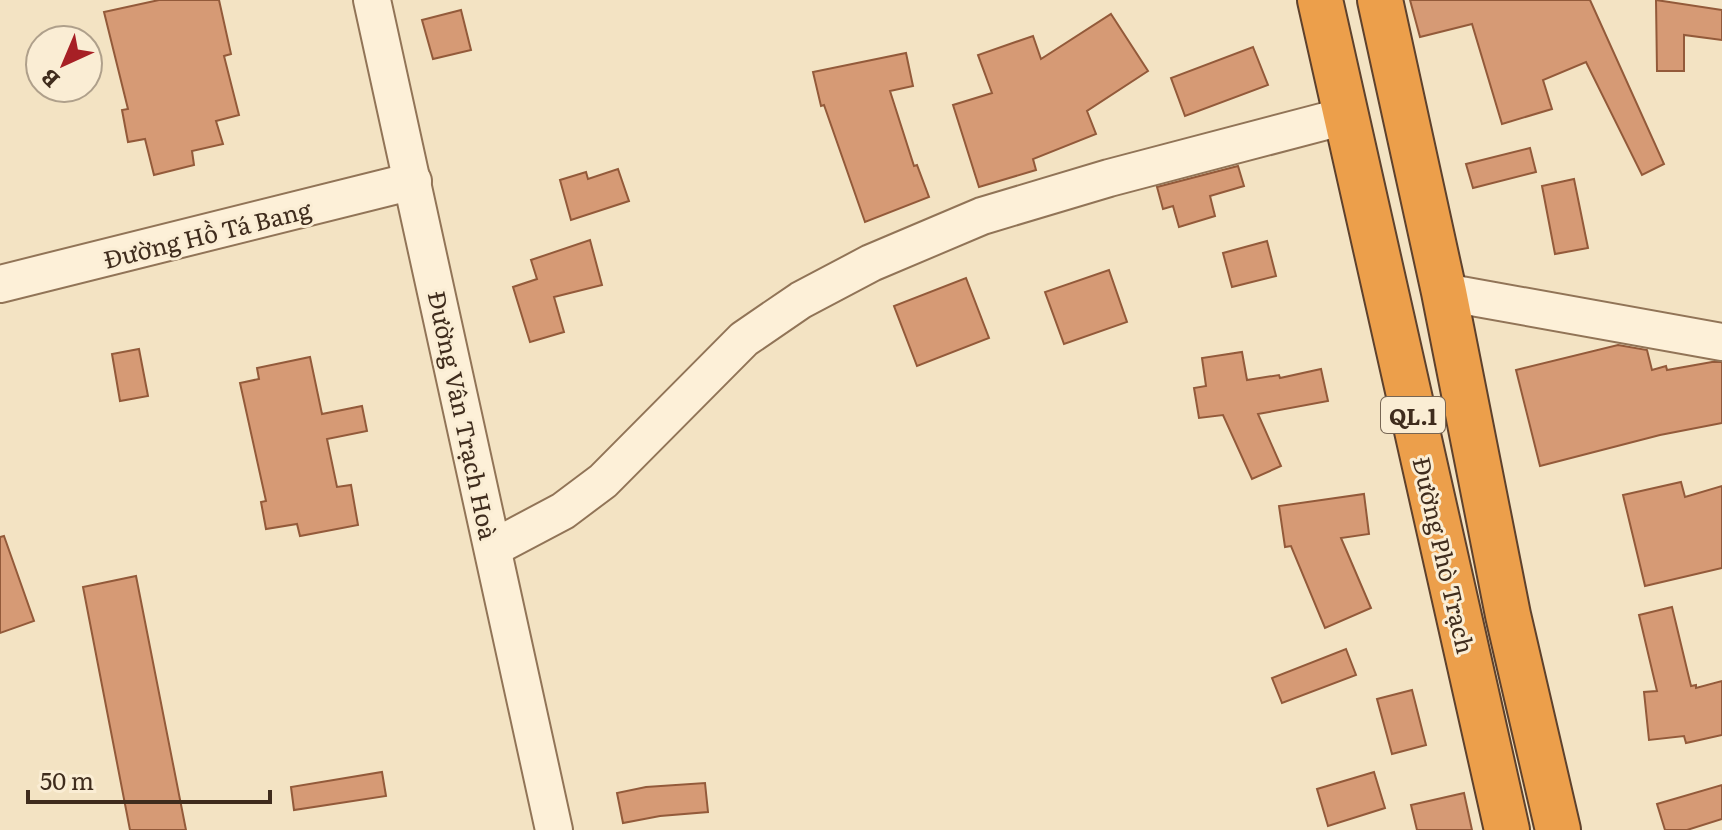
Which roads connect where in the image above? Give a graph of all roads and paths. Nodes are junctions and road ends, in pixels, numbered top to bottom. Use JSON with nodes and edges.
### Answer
{"nodes":[{"id":1,"x":372,"y":0,"type":"edge"},
{"id":2,"x":1320,"y":0,"type":"edge"},
{"id":3,"x":1380,"y":0,"type":"edge"},
{"id":4,"x":1345,"y":116,"type":"junction"},
{"id":5,"x":413,"y":181,"type":"junction"},
{"id":6,"x":0,"y":284,"type":"edge"},
{"id":7,"x":1444,"y":292,"type":"junction"},
{"id":8,"x":1722,"y":342,"type":"edge"},
{"id":9,"x":493,"y":548,"type":"junction"},
{"id":10,"x":1508,"y":615,"type":"junction"},
{"id":11,"x":1461,"y":624,"type":"junction"},
{"id":12,"x":554,"y":830,"type":"edge"},
{"id":13,"x":1507,"y":830,"type":"edge"},
{"id":14,"x":1558,"y":830,"type":"edge"}],
"edges":[{"from":1,"to":5,"type":"street","name":"Đường Vân Trạch Hoà"},
{"from":2,"to":4,"type":"highway","name":"Đường Phò Trạch","number":"QL.1"},
{"from":3,"to":7,"type":"highway","name":"Đường Phò Trạch","number":"QL.1"},
{"from":4,"to":9,"type":"street"},
{"from":4,"to":11,"type":"highway","name":"Đường Phò Trạch","number":"QL.1"},
{"from":5,"to":6,"type":"street","name":"Đường Hồ Tá Bang"},
{"from":5,"to":9,"type":"street","name":"Đường Vân Trạch Hoà"},
{"from":7,"to":8,"type":"street"},
{"from":7,"to":10,"type":"highway","name":"Đường Phò Trạch","number":"QL.1"},
{"from":9,"to":12,"type":"street","name":"Đường Vân Trạch Hoà"},
{"from":10,"to":11,"type":"highway"},
{"from":10,"to":14,"type":"highway","name":"Đường Phò Trạch","number":"QL.1"},
{"from":11,"to":13,"type":"highway","name":"Đường Phò Trạch","number":"QL.1"}]}
